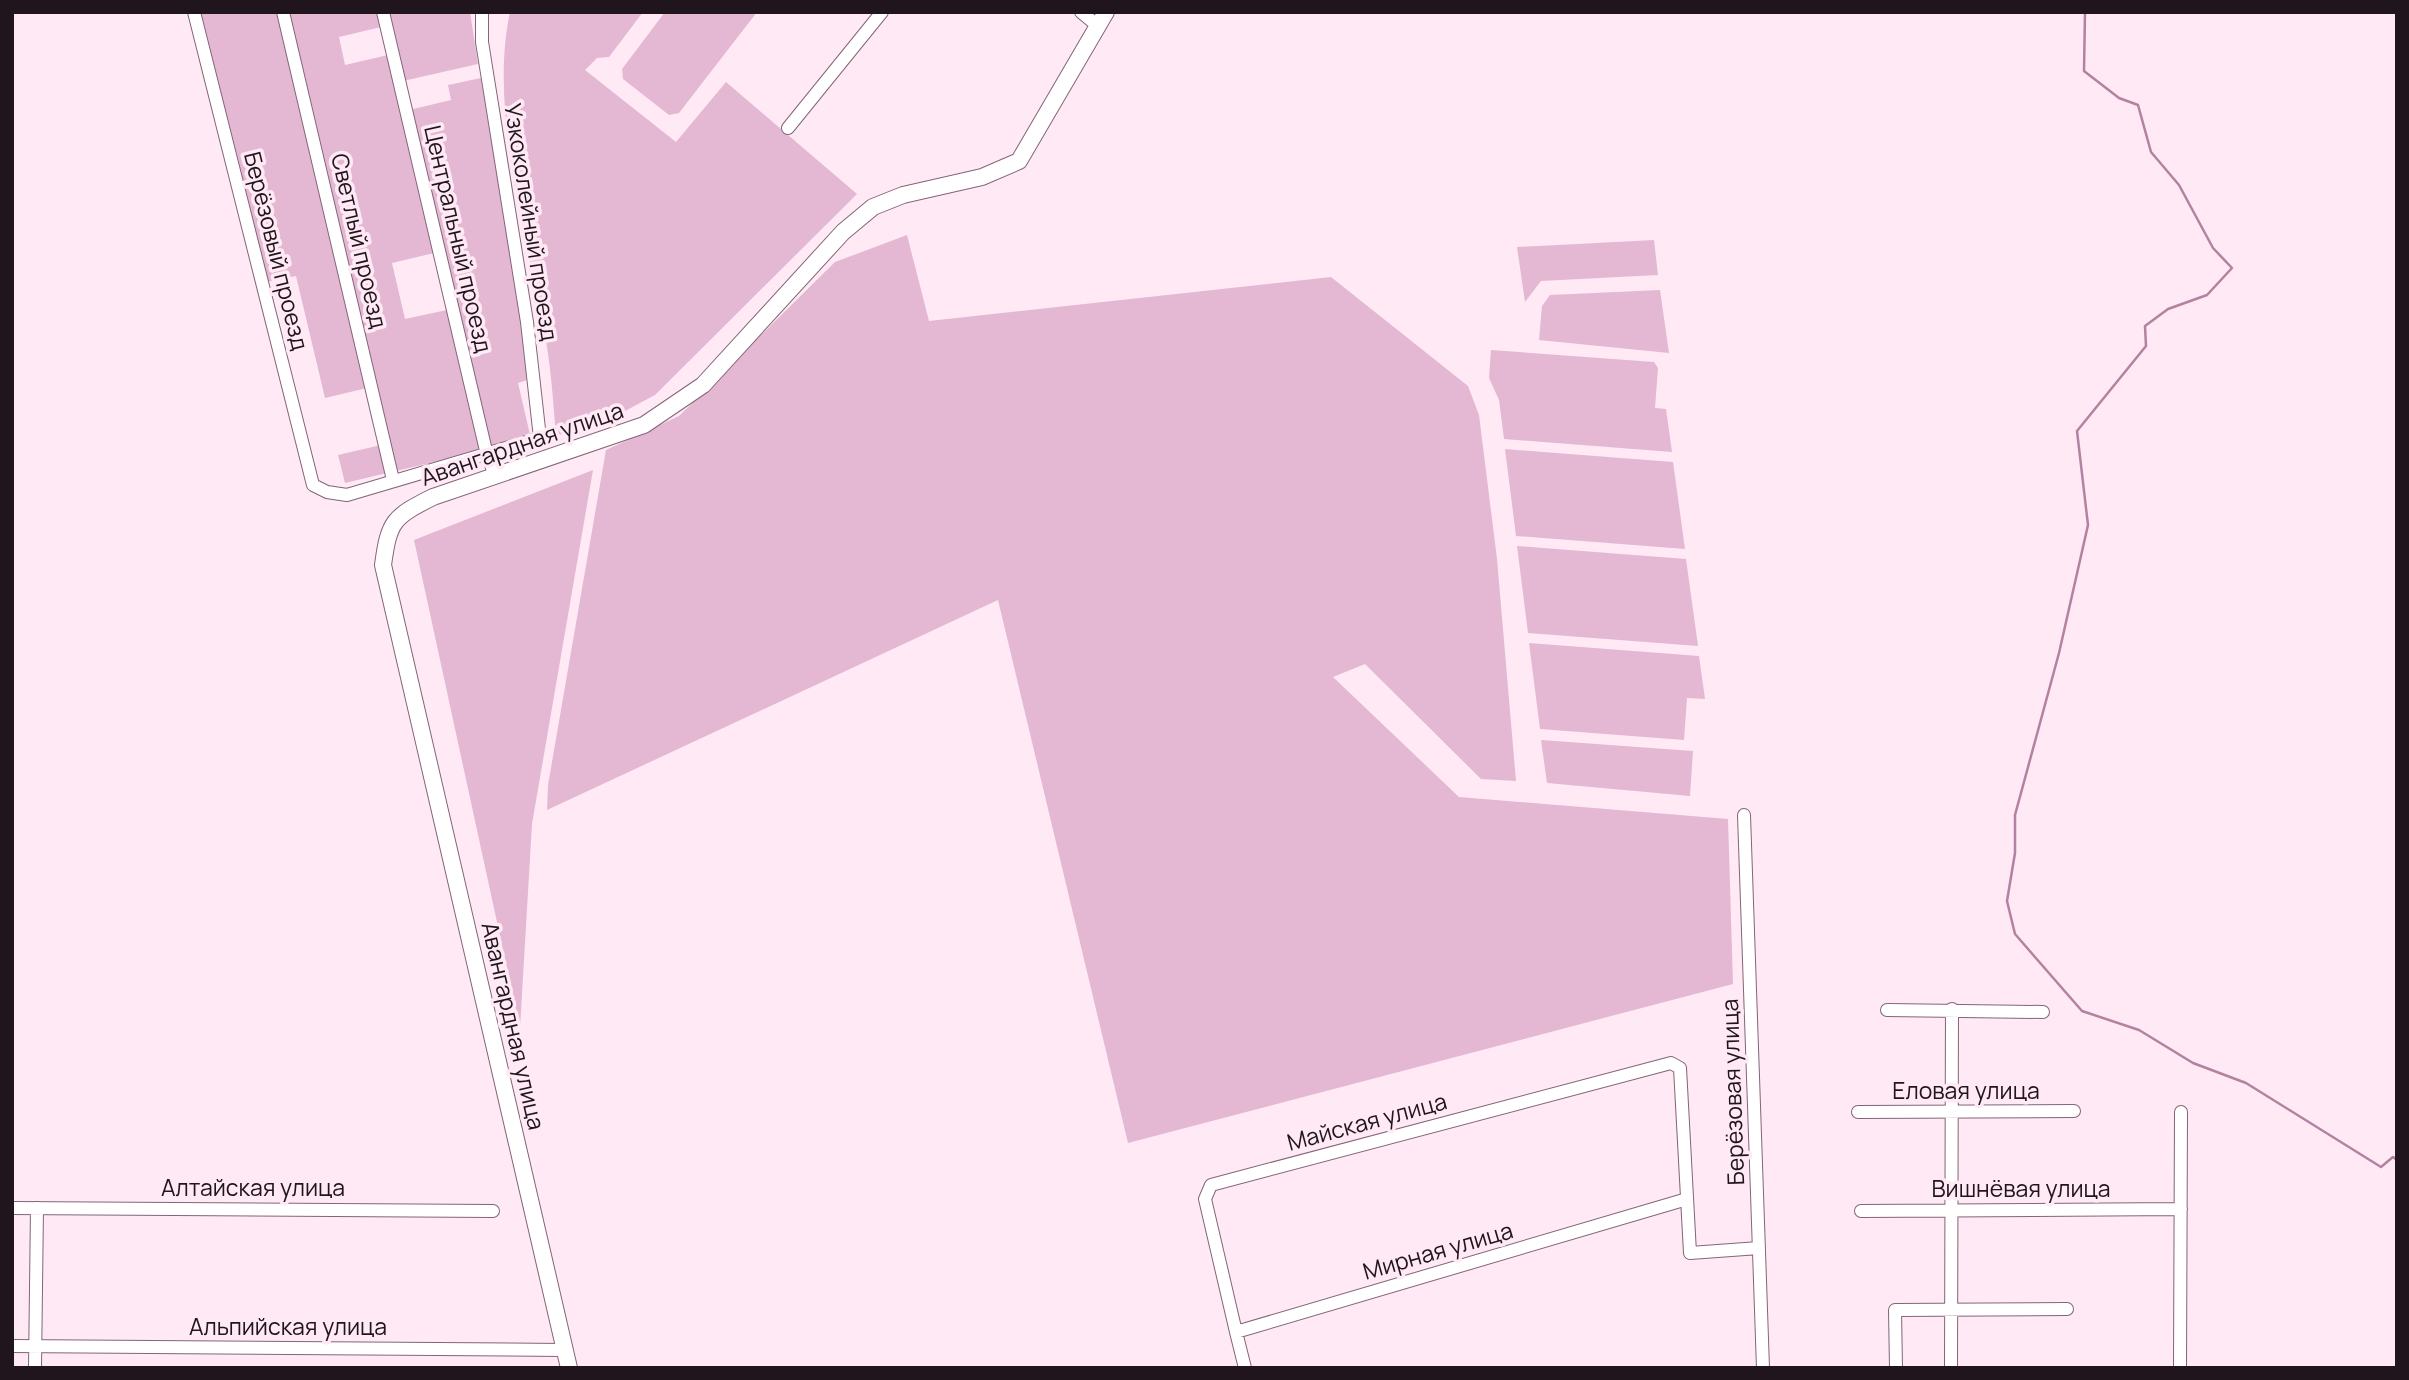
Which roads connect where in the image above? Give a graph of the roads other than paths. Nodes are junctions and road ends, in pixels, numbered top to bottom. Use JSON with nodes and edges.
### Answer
{"nodes":[{"id":1,"x":194,"y":12,"type":"edge"},
{"id":2,"x":283,"y":12,"type":"edge"},
{"id":3,"x":383,"y":12,"type":"edge"},
{"id":4,"x":482,"y":12,"type":"edge"},
{"id":5,"x":882,"y":12,"type":"edge"},
{"id":6,"x":1081,"y":12,"type":"edge"},
{"id":7,"x":1102,"y":19,"type":"edge"},
{"id":8,"x":788,"y":128,"type":"dead end"},
{"id":9,"x":487,"y":455,"type":"junction"},
{"id":10,"x":495,"y":475,"type":"junction"},
{"id":11,"x":393,"y":480,"type":"junction"},
{"id":12,"x":1744,"y":815,"type":"dead end"},
{"id":13,"x":1952,"y":1009,"type":"junction"},
{"id":14,"x":1887,"y":1010,"type":"dead end"},
{"id":15,"x":2043,"y":1012,"type":"dead end"},
{"id":16,"x":1952,"y":1111,"type":"junction"},
{"id":17,"x":2074,"y":1111,"type":"dead end"},
{"id":18,"x":1858,"y":1112,"type":"dead end"},
{"id":19,"x":2181,"y":1112,"type":"dead end"},
{"id":20,"x":1687,"y":1199,"type":"junction"},
{"id":21,"x":12,"y":1208,"type":"edge"},
{"id":22,"x":37,"y":1208,"type":"junction"},
{"id":23,"x":2180,"y":1209,"type":"junction"},
{"id":24,"x":1952,"y":1210,"type":"junction"},
{"id":25,"x":493,"y":1211,"type":"dead end"},
{"id":26,"x":1861,"y":1211,"type":"dead end"},
{"id":27,"x":1759,"y":1248,"type":"junction"},
{"id":28,"x":1952,"y":1310,"type":"junction"},
{"id":29,"x":2067,"y":1310,"type":"dead end"},
{"id":30,"x":1236,"y":1332,"type":"junction"},
{"id":31,"x":12,"y":1346,"type":"edge"},
{"id":32,"x":36,"y":1347,"type":"junction"},
{"id":33,"x":564,"y":1350,"type":"junction"},
{"id":34,"x":35,"y":1368,"type":"edge"},
{"id":35,"x":569,"y":1368,"type":"edge"},
{"id":36,"x":1245,"y":1368,"type":"edge"},
{"id":37,"x":1763,"y":1368,"type":"edge"},
{"id":38,"x":1896,"y":1368,"type":"edge"},
{"id":39,"x":1951,"y":1368,"type":"edge"},
{"id":40,"x":2180,"y":1368,"type":"edge"}],
"edges":[{"from":1,"to":11,"type":"street","name":"Берёзовый проезд"},
{"from":2,"to":11,"type":"street","name":"Светлый проезд"},
{"from":3,"to":9,"type":"street","name":"Центральный проезд"},
{"from":4,"to":9,"type":"street","name":"Узкоколейный проезд"},
{"from":5,"to":8,"type":"street"},
{"from":6,"to":7,"type":"street"},
{"from":7,"to":10,"type":"main road","name":"Авангардная улица"},
{"from":9,"to":10,"type":"street","name":"Центральный проезд"},
{"from":9,"to":11,"type":"street"},
{"from":10,"to":33,"type":"main road","name":"Авангардная улица"},
{"from":12,"to":27,"type":"street","name":"Берёзовая улица"},
{"from":13,"to":14,"type":"street"},
{"from":13,"to":15,"type":"street"},
{"from":13,"to":16,"type":"street"},
{"from":16,"to":17,"type":"street","name":"Еловая улица"},
{"from":16,"to":18,"type":"street","name":"Еловая улица"},
{"from":16,"to":24,"type":"street"},
{"from":19,"to":23,"type":"street"},
{"from":20,"to":27,"type":"street"},
{"from":20,"to":30,"type":"street","name":"Мирная улица"},
{"from":20,"to":30,"type":"street","name":"Майская улица"},
{"from":21,"to":22,"type":"street","name":"Алтайская улица"},
{"from":22,"to":25,"type":"street","name":"Алтайская улица"},
{"from":22,"to":32,"type":"street"},
{"from":23,"to":24,"type":"street","name":"Вишнёвая улица"},
{"from":23,"to":40,"type":"street"},
{"from":24,"to":26,"type":"street","name":"Вишнёвая улица"},
{"from":24,"to":28,"type":"street"},
{"from":27,"to":37,"type":"street","name":"Берёзовая улица"},
{"from":28,"to":29,"type":"street"},
{"from":28,"to":38,"type":"street"},
{"from":28,"to":39,"type":"street"},
{"from":30,"to":36,"type":"street"},
{"from":31,"to":32,"type":"street","name":"Альпийская улица"},
{"from":32,"to":33,"type":"street","name":"Альпийская улица"},
{"from":32,"to":34,"type":"street"},
{"from":33,"to":35,"type":"main road","name":"Авангардная улица"}]}
